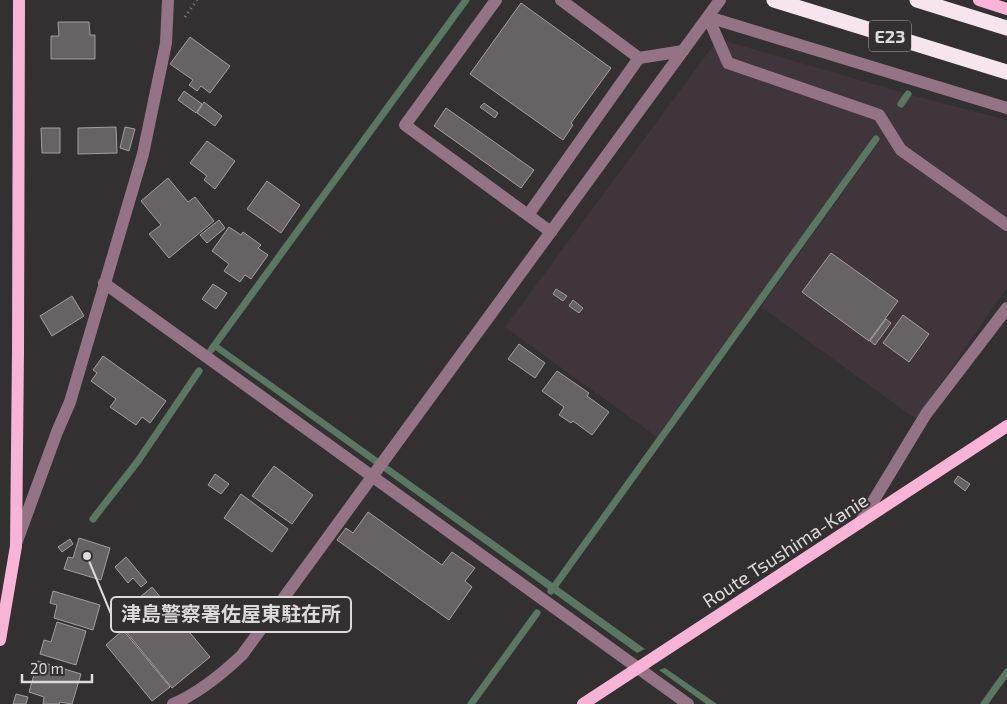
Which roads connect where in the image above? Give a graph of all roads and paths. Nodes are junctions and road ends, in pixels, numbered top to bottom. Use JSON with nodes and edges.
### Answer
{"nodes":[{"id":1,"x":19,"y":0,"type":"edge"},
{"id":2,"x":168,"y":0,"type":"edge"},
{"id":3,"x":496,"y":0,"type":"edge"},
{"id":4,"x":561,"y":0,"type":"edge"},
{"id":5,"x":720,"y":0,"type":"edge"},
{"id":6,"x":774,"y":0,"type":"edge"},
{"id":7,"x":917,"y":0,"type":"edge"},
{"id":8,"x":979,"y":0,"type":"edge"},
{"id":9,"x":1007,"y":9,"type":"edge"},
{"id":10,"x":708,"y":16,"type":"junction"},
{"id":11,"x":1007,"y":28,"type":"edge"},
{"id":12,"x":683,"y":51,"type":"junction"},
{"id":13,"x":639,"y":58,"type":"junction"},
{"id":14,"x":1007,"y":72,"type":"edge"},
{"id":15,"x":1007,"y":108,"type":"edge"},
{"id":16,"x":528,"y":215,"type":"junction"},
{"id":17,"x":1007,"y":225,"type":"edge"},
{"id":18,"x":551,"y":232,"type":"junction"},
{"id":19,"x":104,"y":283,"type":"junction"},
{"id":20,"x":1007,"y":308,"type":"edge"},
{"id":21,"x":1007,"y":426,"type":"edge"},
{"id":22,"x":372,"y":478,"type":"junction"},
{"id":23,"x":860,"y":523,"type":"junction"},
{"id":24,"x":16,"y":546,"type":"junction"},
{"id":25,"x":0,"y":640,"type":"edge"},
{"id":26,"x":638,"y":668,"type":"junction"},
{"id":27,"x":173,"y":704,"type":"edge"},
{"id":28,"x":583,"y":704,"type":"edge"},
{"id":29,"x":688,"y":704,"type":"edge"}],
"edges":[{"from":1,"to":24,"type":"main road"},
{"from":2,"to":19,"type":"street"},
{"from":3,"to":16,"type":"street"},
{"from":4,"to":13,"type":"street"},
{"from":5,"to":10,"type":"street"},
{"from":6,"to":14,"type":"highway","number":"E23"},
{"from":7,"to":11,"type":"highway","number":"E23"},
{"from":8,"to":9,"type":"main road"},
{"from":10,"to":12,"type":"street"},
{"from":10,"to":15,"type":"street"},
{"from":10,"to":17,"type":"street"},
{"from":12,"to":13,"type":"street"},
{"from":12,"to":18,"type":"street"},
{"from":13,"to":16,"type":"street"},
{"from":16,"to":18,"type":"street"},
{"from":18,"to":22,"type":"street"},
{"from":19,"to":22,"type":"street"},
{"from":19,"to":24,"type":"street"},
{"from":20,"to":23,"type":"street"},
{"from":21,"to":23,"type":"main road","name":"Route Tsushima-Kanie"},
{"from":22,"to":26,"type":"street"},
{"from":22,"to":27,"type":"street"},
{"from":23,"to":26,"type":"main road","name":"Route Tsushima-Kanie"},
{"from":24,"to":25,"type":"main road"},
{"from":26,"to":28,"type":"main road","name":"Route Tsushima-Kanie"},
{"from":26,"to":29,"type":"street"}]}
